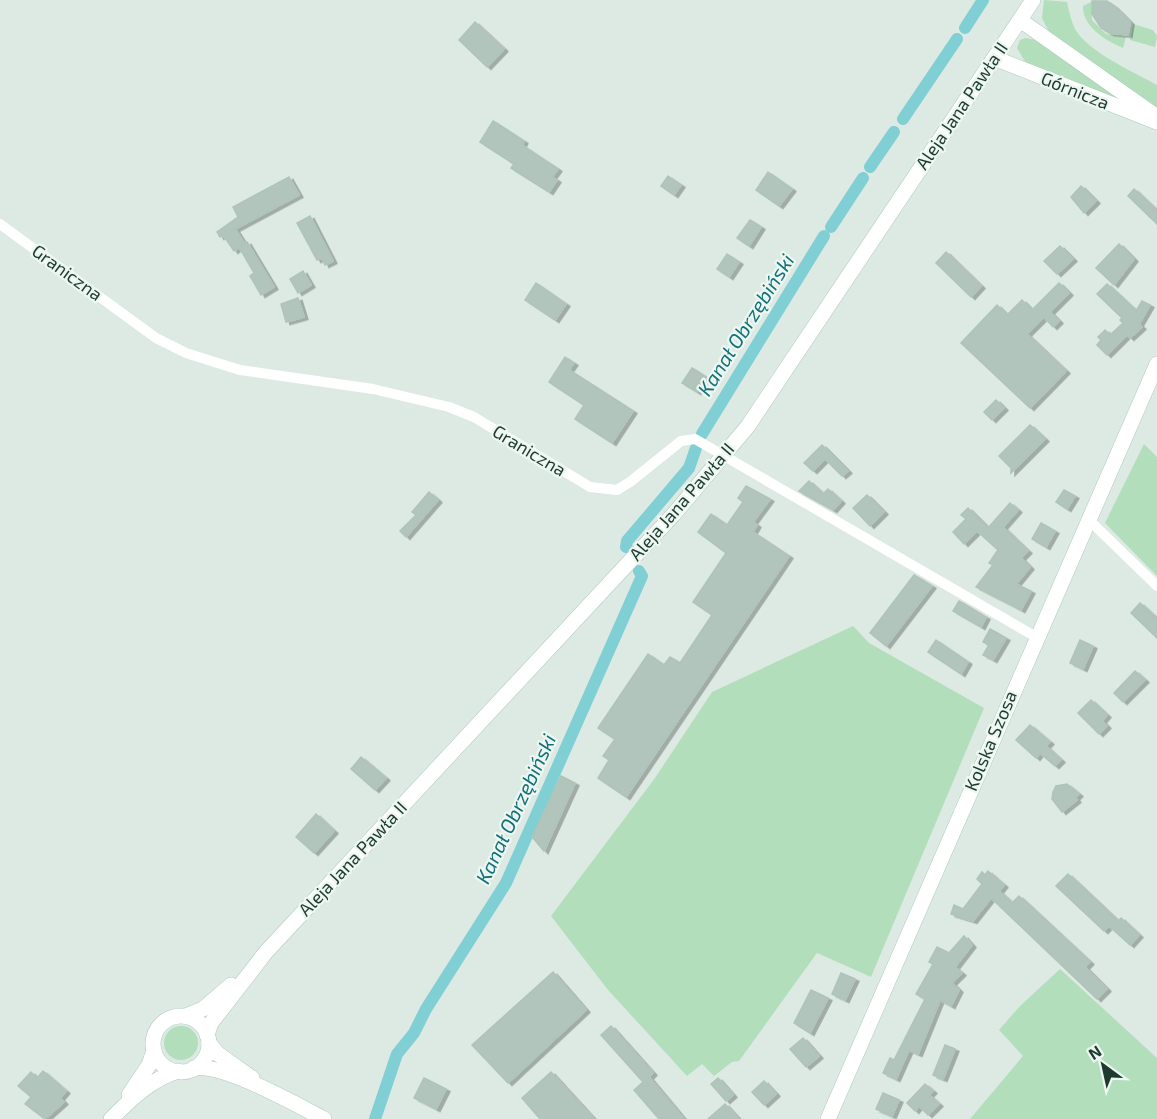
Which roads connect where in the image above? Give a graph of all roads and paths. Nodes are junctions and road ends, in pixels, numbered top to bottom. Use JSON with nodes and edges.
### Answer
{"nodes":[{"id":1,"x":1033,"y":0,"type":"edge"},
{"id":2,"x":1020,"y":20,"type":"junction"},
{"id":3,"x":994,"y":58,"type":"junction"},
{"id":4,"x":1157,"y":117,"type":"edge"},
{"id":5,"x":1157,"y":122,"type":"edge"},
{"id":6,"x":0,"y":224,"type":"edge"},
{"id":7,"x":1157,"y":364,"type":"edge"},
{"id":8,"x":723,"y":457,"type":"junction"},
{"id":9,"x":1090,"y":520,"type":"junction"},
{"id":10,"x":1157,"y":586,"type":"edge"},
{"id":11,"x":1036,"y":637,"type":"junction"},
{"id":12,"x":266,"y":952,"type":"junction"},
{"id":13,"x":186,"y":1016,"type":"junction"},
{"id":14,"x":208,"y":1039,"type":"junction"},
{"id":15,"x":154,"y":1050,"type":"junction"},
{"id":16,"x":195,"y":1068,"type":"junction"},
{"id":17,"x":178,"y":1071,"type":"junction"},
{"id":18,"x":277,"y":1094,"type":"junction"},
{"id":19,"x":114,"y":1116,"type":"edge"},
{"id":20,"x":324,"y":1119,"type":"edge"},
{"id":21,"x":828,"y":1119,"type":"edge"}],
"edges":[{"from":1,"to":2,"type":"main road","name":"Aleja Jana Pawła II"},
{"from":2,"to":3,"type":"main road","name":"Aleja Jana Pawła II"},
{"from":2,"to":4,"type":"main road","name":"Górnicza"},
{"from":3,"to":5,"type":"main road","name":"Górnicza"},
{"from":3,"to":8,"type":"main road","name":"Aleja Jana Pawła II"},
{"from":6,"to":8,"type":"street","name":"Graniczna"},
{"from":7,"to":9,"type":"main road","name":"Kolska Szosa"},
{"from":8,"to":11,"type":"street","name":"Graniczna"},
{"from":8,"to":12,"type":"main road","name":"Aleja Jana Pawła II"},
{"from":9,"to":10,"type":"street"},
{"from":9,"to":11,"type":"main road","name":"Kolska Szosa"},
{"from":11,"to":21,"type":"main road","name":"Kolska Szosa"},
{"from":12,"to":13,"type":"main road","name":"Aleja Jana Pawła II"},
{"from":12,"to":14,"type":"main road","name":"Aleja Jana Pawła II"},
{"from":13,"to":14,"type":"main road"},
{"from":13,"to":15,"type":"main road"},
{"from":14,"to":16,"type":"main road"},
{"from":14,"to":18,"type":"main road"},
{"from":15,"to":17,"type":"main road"},
{"from":15,"to":19,"type":"main road"},
{"from":16,"to":17,"type":"main road"},
{"from":16,"to":18,"type":"main road"},
{"from":17,"to":19,"type":"main road"},
{"from":18,"to":20,"type":"main road"}]}
